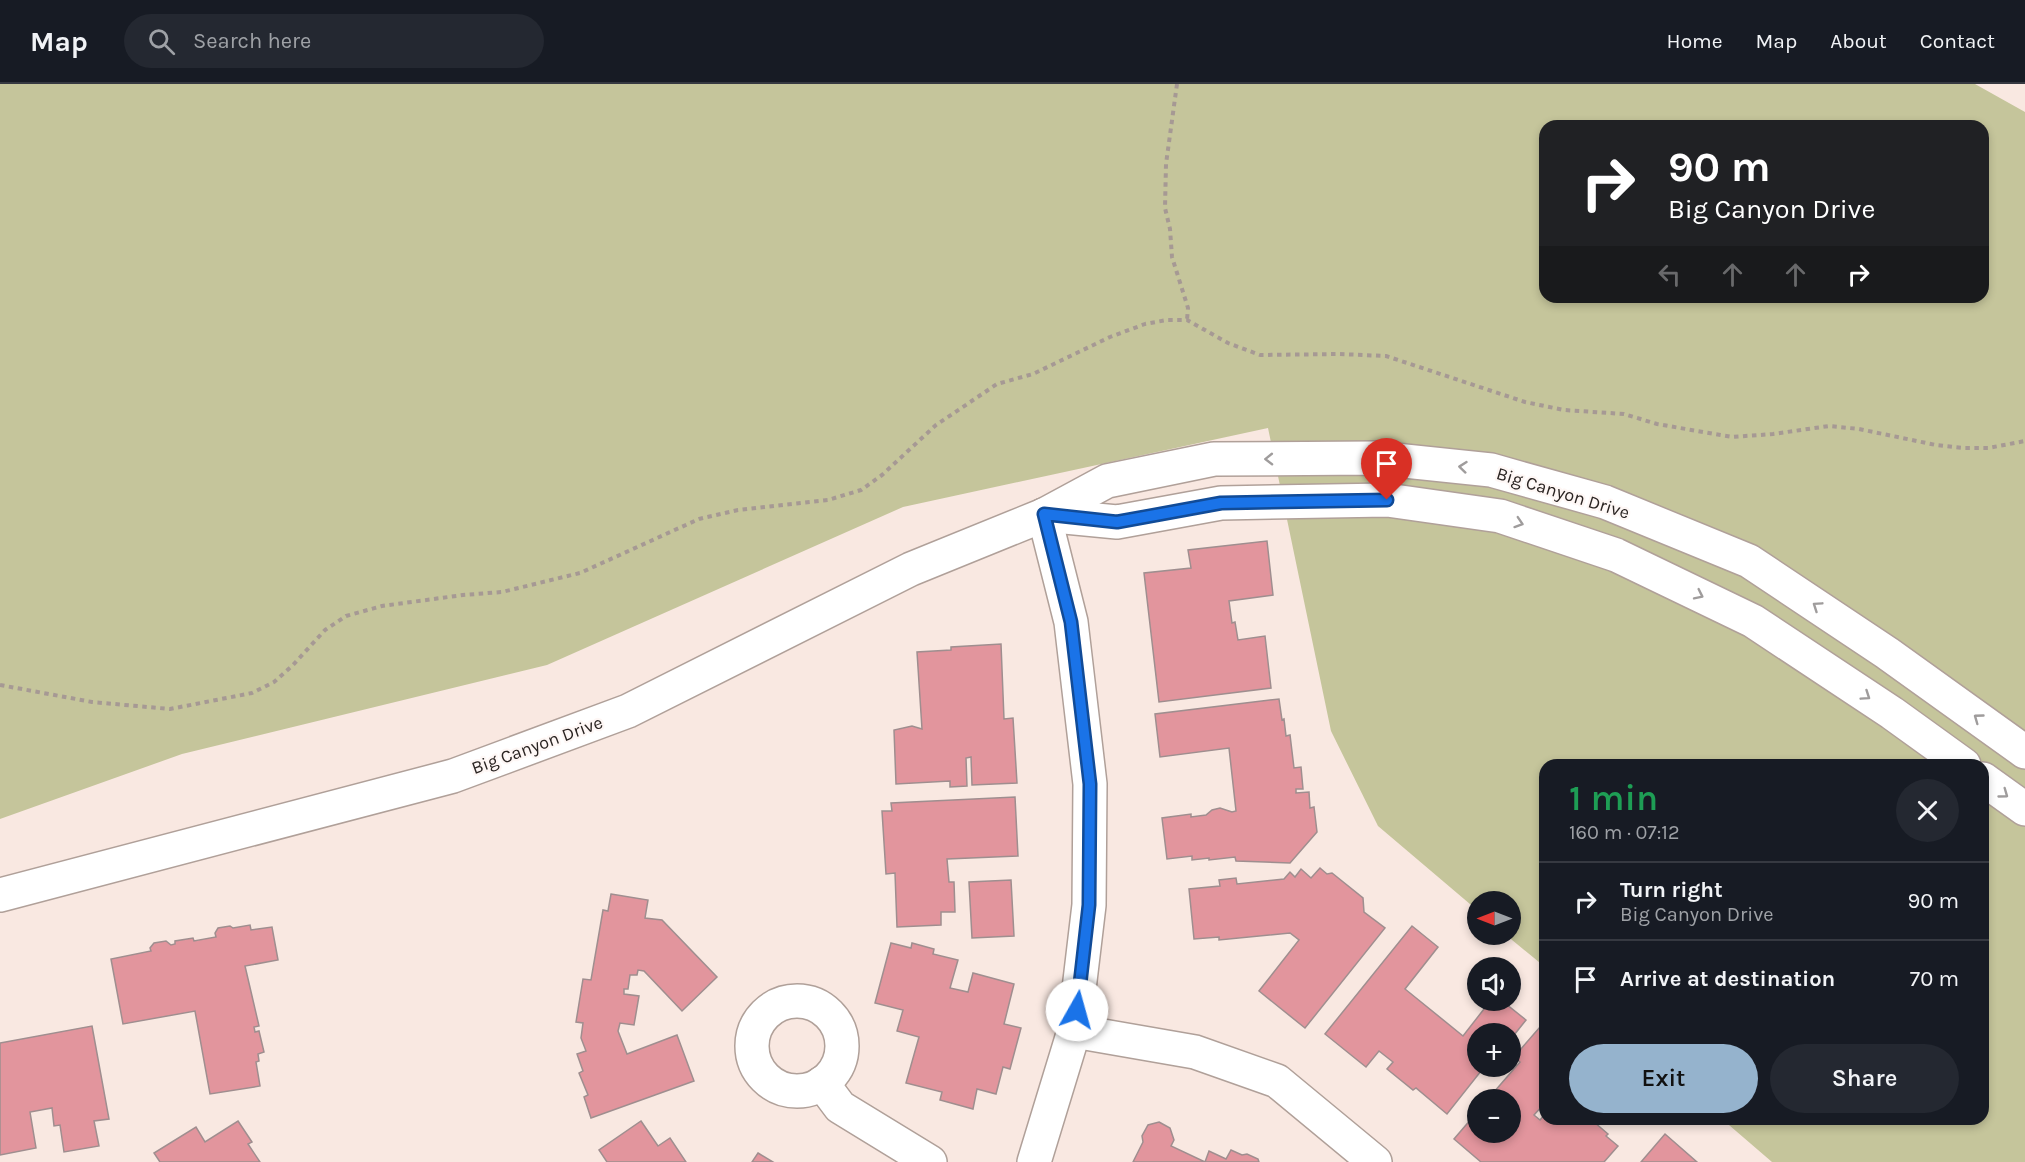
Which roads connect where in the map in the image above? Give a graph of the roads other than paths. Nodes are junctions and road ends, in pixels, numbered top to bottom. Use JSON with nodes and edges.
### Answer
{"nodes":[{"id":1,"x":1044,"y":514,"type":"junction"},
{"id":2,"x":2025,"y":752,"type":"edge"},
{"id":3,"x":1956,"y":759,"type":"edge"},
{"id":4,"x":1989,"y":782,"type":"edge"},
{"id":5,"x":2025,"y":809,"type":"edge"},
{"id":6,"x":0,"y":895,"type":"edge"},
{"id":7,"x":1074,"y":1031,"type":"junction"},
{"id":8,"x":822,"y":1083,"type":"dead end"},
{"id":9,"x":1346,"y":1151,"type":"edge"},
{"id":10,"x":930,"y":1162,"type":"edge"},
{"id":11,"x":1034,"y":1162,"type":"edge"},
{"id":12,"x":1375,"y":1162,"type":"edge"}],
"edges":[{"from":2,"to":1,"type":"street","name":"Big Canyon Drive","one_way":true},
{"from":1,"to":3,"type":"street","name":"Big Canyon Drive","one_way":true},
{"from":1,"to":6,"type":"street","name":"Big Canyon Drive"},
{"from":1,"to":7,"type":"street"},
{"from":4,"to":5,"type":"street","one_way":true},
{"from":7,"to":9,"type":"street"},
{"from":7,"to":11,"type":"street"},
{"from":8,"to":10,"type":"street"},
{"from":9,"to":12,"type":"street"}]}
